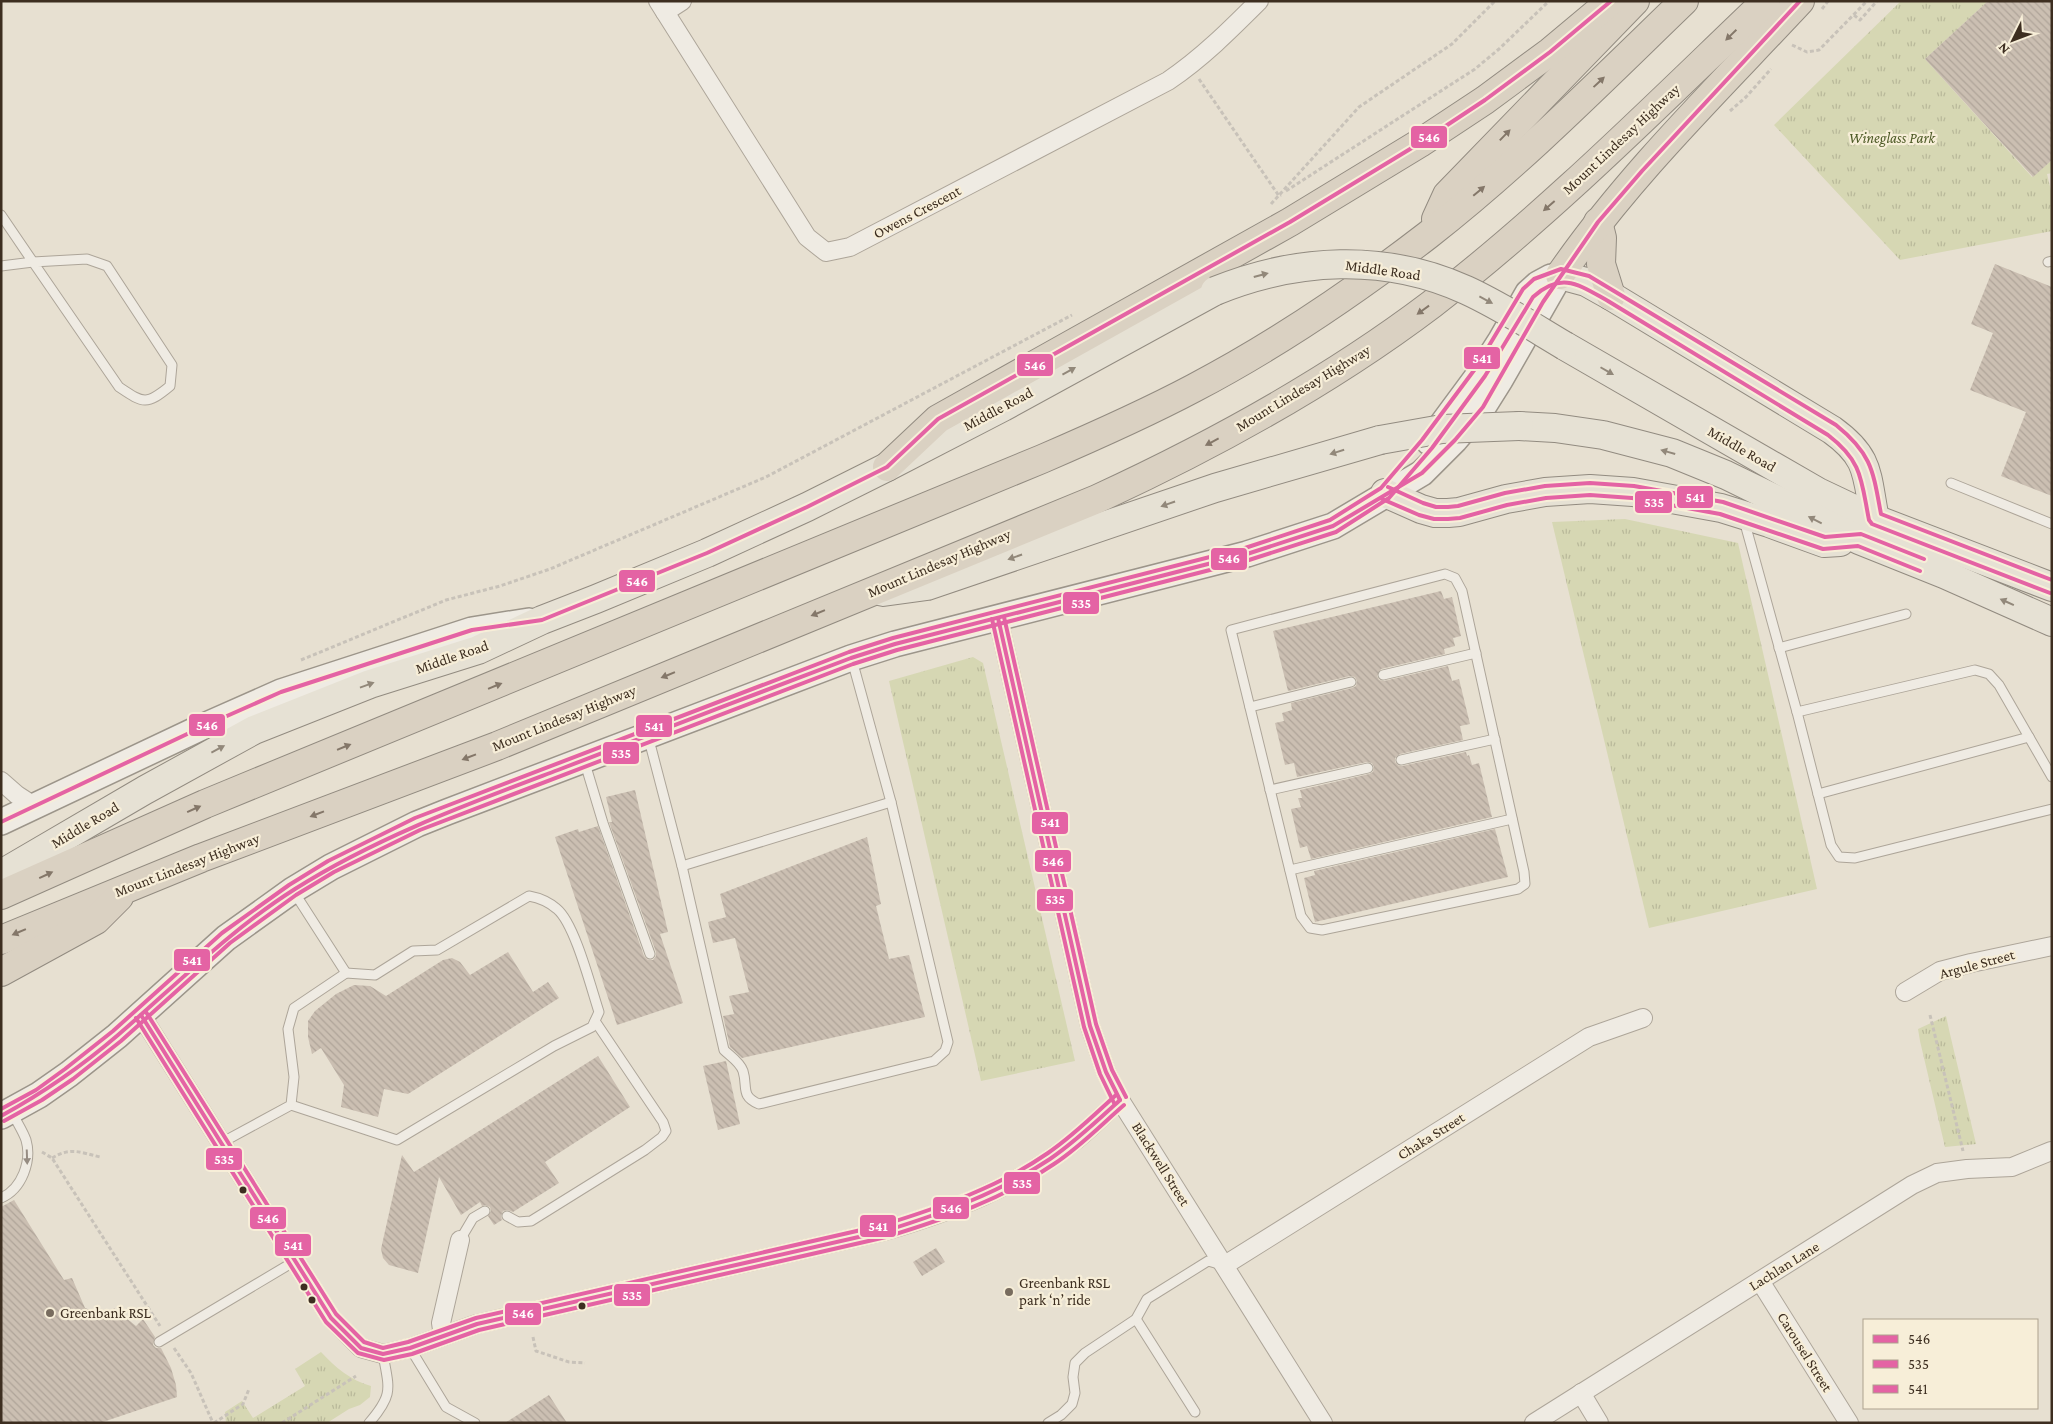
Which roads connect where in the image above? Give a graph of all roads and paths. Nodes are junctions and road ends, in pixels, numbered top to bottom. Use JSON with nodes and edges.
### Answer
{"nodes":[{"id":1,"x":682,"y":1,"type":"edge"},
{"id":2,"x":1259,"y":1,"type":"edge"},
{"id":3,"x":1496,"y":1,"type":"edge"},
{"id":4,"x":1549,"y":1,"type":"edge"},
{"id":5,"x":1611,"y":1,"type":"edge"},
{"id":6,"x":1635,"y":1,"type":"edge"},
{"id":7,"x":1684,"y":1,"type":"edge"},
{"id":8,"x":1766,"y":1,"type":"edge"},
{"id":9,"x":1828,"y":1,"type":"edge"},
{"id":10,"x":1867,"y":1,"type":"edge"},
{"id":11,"x":1877,"y":1,"type":"edge"},
{"id":12,"x":661,"y":7,"type":"edge"},
{"id":13,"x":1808,"y":9,"type":"edge"},
{"id":14,"x":1854,"y":15,"type":"junction"},
{"id":15,"x":1798,"y":38,"type":"dead end"},
{"id":16,"x":1190,"y":66,"type":"junction"},
{"id":17,"x":1772,"y":68,"type":"dead end"},
{"id":18,"x":1729,"y":112,"type":"dead end"},
{"id":19,"x":1279,"y":196,"type":"junction"},
{"id":20,"x":1267,"y":208,"type":"dead end"},
{"id":21,"x":1,"y":214,"type":"edge"},
{"id":22,"x":1598,"y":222,"type":"junction"},
{"id":23,"x":1429,"y":234,"type":"junction"},
{"id":24,"x":33,"y":262,"type":"junction"},
{"id":25,"x":1,"y":266,"type":"edge"},
{"id":26,"x":1560,"y":275,"type":"junction"},
{"id":27,"x":1611,"y":296,"type":"junction"},
{"id":28,"x":1076,"y":313,"type":"dead end"},
{"id":29,"x":887,"y":467,"type":"junction"},
{"id":30,"x":1951,"y":483,"type":"dead end"},
{"id":31,"x":1385,"y":493,"type":"junction"},
{"id":32,"x":1743,"y":515,"type":"junction"},
{"id":33,"x":1875,"y":519,"type":"junction"},
{"id":34,"x":2052,"y":524,"type":"edge"},
{"id":35,"x":1859,"y":540,"type":"junction"},
{"id":36,"x":2052,"y":587,"type":"edge"},
{"id":37,"x":863,"y":594,"type":"junction"},
{"id":38,"x":1906,"y":614,"type":"dead end"},
{"id":39,"x":998,"y":618,"type":"junction"},
{"id":40,"x":542,"y":620,"type":"junction"},
{"id":41,"x":2052,"y":622,"type":"edge"},
{"id":42,"x":1779,"y":648,"type":"junction"},
{"id":43,"x":1476,"y":652,"type":"junction"},
{"id":44,"x":851,"y":658,"type":"junction"},
{"id":45,"x":297,"y":662,"type":"dead end"},
{"id":46,"x":1383,"y":675,"type":"dead end"},
{"id":47,"x":1351,"y":682,"type":"dead end"},
{"id":48,"x":1250,"y":707,"type":"junction"},
{"id":49,"x":1797,"y":712,"type":"junction"},
{"id":50,"x":648,"y":736,"type":"junction"},
{"id":51,"x":2029,"y":737,"type":"junction"},
{"id":52,"x":1495,"y":739,"type":"junction"},
{"id":53,"x":584,"y":760,"type":"junction"},
{"id":54,"x":1401,"y":760,"type":"dead end"},
{"id":55,"x":1368,"y":768,"type":"dead end"},
{"id":56,"x":2052,"y":777,"type":"edge"},
{"id":57,"x":1,"y":781,"type":"edge"},
{"id":58,"x":1270,"y":790,"type":"junction"},
{"id":59,"x":1818,"y":794,"type":"junction"},
{"id":60,"x":891,"y":802,"type":"junction"},
{"id":61,"x":34,"y":806,"type":"junction"},
{"id":62,"x":2052,"y":809,"type":"edge"},
{"id":63,"x":1512,"y":819,"type":"junction"},
{"id":64,"x":1,"y":822,"type":"edge"},
{"id":65,"x":682,"y":866,"type":"junction"},
{"id":66,"x":1290,"y":870,"type":"junction"},
{"id":67,"x":1,"y":877,"type":"edge"},
{"id":68,"x":128,"y":887,"type":"junction"},
{"id":69,"x":293,"y":890,"type":"junction"},
{"id":70,"x":1,"y":895,"type":"edge"},
{"id":71,"x":1,"y":940,"type":"edge"},
{"id":72,"x":2052,"y":946,"type":"edge"},
{"id":73,"x":650,"y":954,"type":"dead end"},
{"id":74,"x":1,"y":972,"type":"edge"},
{"id":75,"x":346,"y":974,"type":"junction"},
{"id":76,"x":1905,"y":992,"type":"dead end"},
{"id":77,"x":141,"y":1015,"type":"junction"},
{"id":78,"x":1930,"y":1015,"type":"dead end"},
{"id":79,"x":1643,"y":1018,"type":"dead end"},
{"id":80,"x":595,"y":1021,"type":"junction"},
{"id":81,"x":1120,"y":1100,"type":"junction"},
{"id":82,"x":291,"y":1105,"type":"junction"},
{"id":83,"x":7,"y":1114,"type":"edge"},
{"id":84,"x":26,"y":1141,"type":"junction"},
{"id":85,"x":221,"y":1143,"type":"junction"},
{"id":86,"x":2050,"y":1151,"type":"dead end"},
{"id":87,"x":100,"y":1156,"type":"dead end"},
{"id":88,"x":52,"y":1158,"type":"junction"},
{"id":89,"x":1967,"y":1169,"type":"junction"},
{"id":90,"x":1,"y":1198,"type":"edge"},
{"id":91,"x":485,"y":1211,"type":"dead end"},
{"id":92,"x":507,"y":1216,"type":"dead end"},
{"id":93,"x":460,"y":1240,"type":"joint"},
{"id":94,"x":295,"y":1261,"type":"junction"},
{"id":95,"x":1225,"y":1265,"type":"junction"},
{"id":96,"x":1760,"y":1281,"type":"junction"},
{"id":97,"x":1136,"y":1319,"type":"junction"},
{"id":98,"x":443,"y":1336,"type":"junction"},
{"id":99,"x":533,"y":1337,"type":"dead end"},
{"id":100,"x":168,"y":1338,"type":"junction"},
{"id":101,"x":159,"y":1342,"type":"dead end"},
{"id":102,"x":410,"y":1348,"type":"junction"},
{"id":103,"x":384,"y":1354,"type":"junction"},
{"id":104,"x":584,"y":1363,"type":"dead end"},
{"id":105,"x":356,"y":1376,"type":"dead end"},
{"id":106,"x":250,"y":1390,"type":"dead end"},
{"id":107,"x":1581,"y":1393,"type":"junction"},
{"id":108,"x":1195,"y":1412,"type":"dead end"},
{"id":109,"x":213,"y":1423,"type":"edge"},
{"id":110,"x":282,"y":1423,"type":"edge"},
{"id":111,"x":369,"y":1423,"type":"edge"},
{"id":112,"x":475,"y":1423,"type":"edge"},
{"id":113,"x":1048,"y":1423,"type":"edge"},
{"id":114,"x":1323,"y":1423,"type":"edge"},
{"id":115,"x":1534,"y":1423,"type":"edge"},
{"id":116,"x":1600,"y":1423,"type":"edge"},
{"id":117,"x":1850,"y":1423,"type":"edge"}],
"edges":[{"from":1,"to":12,"type":"street"},
{"from":2,"to":16,"type":"street","name":"Owens Crescent"},
{"from":3,"to":19,"type":"path"},
{"from":4,"to":19,"type":"path"},
{"from":5,"to":29,"type":"highway"},
{"from":23,"to":6,"type":"highway","one_way":true},
{"from":23,"to":7,"type":"highway","one_way":true},
{"from":8,"to":37,"type":"highway","name":"Mount Lindesay Highway","one_way":true},
{"from":9,"to":13,"type":"path"},
{"from":10,"to":14,"type":"path"},
{"from":11,"to":14,"type":"path"},
{"from":12,"to":16,"type":"street","name":"Owens Crescent"},
{"from":13,"to":22,"type":"highway"},
{"from":14,"to":15,"type":"path"},
{"from":16,"to":19,"type":"path"},
{"from":17,"to":18,"type":"path"},
{"from":19,"to":20,"type":"path"},
{"from":21,"to":24,"type":"lane"},
{"from":22,"to":26,"type":"highway"},
{"from":22,"to":27,"type":"highway"},
{"from":70,"to":23,"type":"highway","one_way":true},
{"from":24,"to":24,"type":"lane"},
{"from":24,"to":25,"type":"lane"},
{"from":26,"to":27,"type":"main road"},
{"from":26,"to":31,"type":"main road"},
{"from":27,"to":33,"type":"main road"},
{"from":28,"to":45,"type":"path"},
{"from":29,"to":33,"type":"main road","name":"Middle Road","one_way":true,"bridge":true},
{"from":29,"to":40,"type":"main road","name":"Middle Road"},
{"from":30,"to":34,"type":"lane"},
{"from":31,"to":32,"type":"main road"},
{"from":31,"to":39,"type":"main road"},
{"from":32,"to":35,"type":"main road"},
{"from":32,"to":42,"type":"lane"},
{"from":33,"to":36,"type":"main road","name":"Middle Road"},
{"from":35,"to":37,"type":"main road","name":"Middle Road","one_way":true,"bridge":true},
{"from":41,"to":35,"type":"main road","name":"Middle Road","one_way":true},
{"from":37,"to":68,"type":"highway","name":"Mount Lindesay Highway","one_way":true},
{"from":38,"to":42,"type":"lane"},
{"from":39,"to":44,"type":"main road"},
{"from":39,"to":81,"type":"street","name":"Blackwell Street"},
{"from":40,"to":61,"type":"main road"},
{"from":67,"to":40,"type":"main road","name":"Middle Road","one_way":true},
{"from":42,"to":49,"type":"lane"},
{"from":43,"to":46,"type":"lane"},
{"from":43,"to":48,"type":"lane"},
{"from":43,"to":52,"type":"lane"},
{"from":44,"to":50,"type":"main road"},
{"from":44,"to":60,"type":"lane"},
{"from":47,"to":48,"type":"lane"},
{"from":48,"to":58,"type":"lane"},
{"from":49,"to":51,"type":"lane"},
{"from":49,"to":59,"type":"lane"},
{"from":50,"to":53,"type":"main road"},
{"from":50,"to":65,"type":"lane"},
{"from":51,"to":56,"type":"lane"},
{"from":51,"to":59,"type":"lane"},
{"from":52,"to":54,"type":"lane"},
{"from":52,"to":63,"type":"lane"},
{"from":53,"to":69,"type":"main road"},
{"from":53,"to":73,"type":"lane"},
{"from":55,"to":58,"type":"lane"},
{"from":57,"to":61,"type":"street"},
{"from":58,"to":66,"type":"lane"},
{"from":59,"to":62,"type":"lane"},
{"from":60,"to":65,"type":"lane"},
{"from":60,"to":65,"type":"lane"},
{"from":61,"to":64,"type":"main road"},
{"from":63,"to":66,"type":"lane"},
{"from":63,"to":66,"type":"lane"},
{"from":68,"to":71,"type":"highway","name":"Mount Lindesay Highway","one_way":true},
{"from":68,"to":74,"type":"highway"},
{"from":69,"to":75,"type":"lane"},
{"from":69,"to":77,"type":"main road"},
{"from":72,"to":76,"type":"street","name":"Argule Street"},
{"from":75,"to":80,"type":"lane"},
{"from":75,"to":82,"type":"lane"},
{"from":77,"to":83,"type":"main road"},
{"from":77,"to":85,"type":"street"},
{"from":78,"to":89,"type":"path"},
{"from":79,"to":95,"type":"street","name":"Chaka Street"},
{"from":80,"to":82,"type":"lane"},
{"from":80,"to":92,"type":"lane"},
{"from":81,"to":95,"type":"street","name":"Blackwell Street"},
{"from":81,"to":98,"type":"street"},
{"from":82,"to":85,"type":"lane"},
{"from":83,"to":84,"type":"lane"},
{"from":84,"to":88,"type":"path"},
{"from":84,"to":90,"type":"lane","one_way":true},
{"from":85,"to":94,"type":"street"},
{"from":86,"to":89,"type":"street","name":"Lachlan Lane"},
{"from":87,"to":88,"type":"path"},
{"from":88,"to":100,"type":"path"},
{"from":89,"to":96,"type":"street","name":"Lachlan Lane"},
{"from":91,"to":93,"type":"lane"},
{"from":93,"to":98,"type":"street"},
{"from":94,"to":100,"type":"lane"},
{"from":94,"to":103,"type":"street"},
{"from":95,"to":97,"type":"lane"},
{"from":95,"to":114,"type":"street","name":"Blackwell Street"},
{"from":96,"to":107,"type":"street","name":"Lachlan Lane"},
{"from":96,"to":117,"type":"street","name":"Carousel Street"},
{"from":97,"to":108,"type":"lane"},
{"from":97,"to":113,"type":"lane"},
{"from":98,"to":102,"type":"street"},
{"from":99,"to":104,"type":"path"},
{"from":100,"to":101,"type":"lane"},
{"from":100,"to":109,"type":"path"},
{"from":102,"to":103,"type":"street"},
{"from":102,"to":112,"type":"lane"},
{"from":103,"to":111,"type":"lane"},
{"from":105,"to":110,"type":"path"},
{"from":106,"to":109,"type":"path"},
{"from":107,"to":115,"type":"street","name":"Lachlan Lane"},
{"from":107,"to":116,"type":"street"}]}
